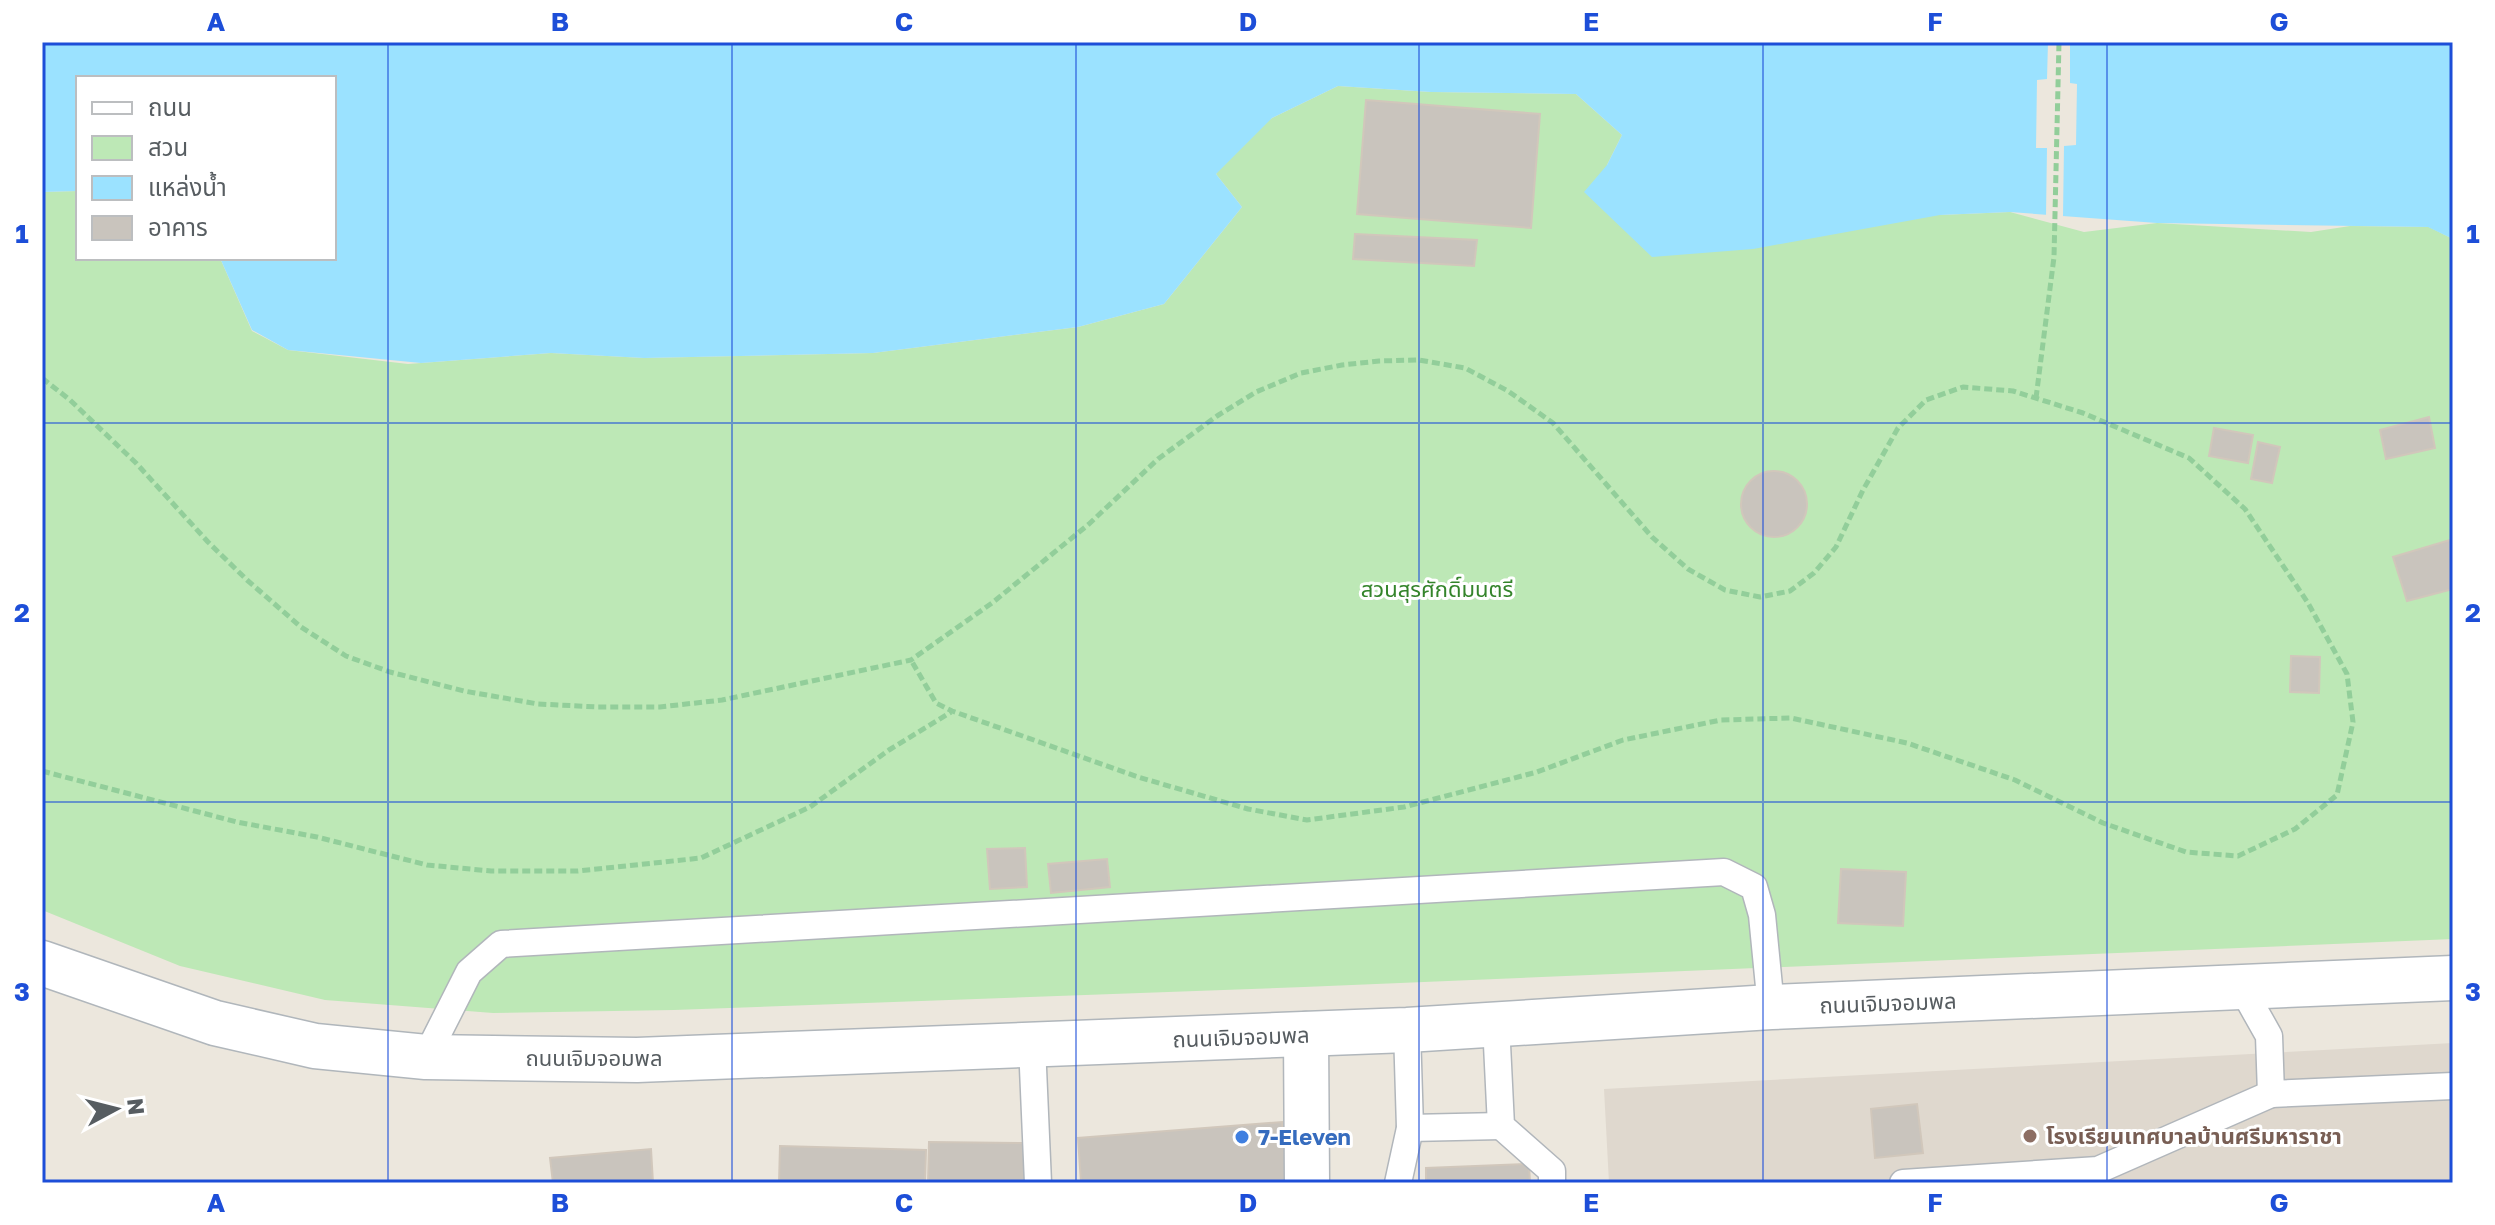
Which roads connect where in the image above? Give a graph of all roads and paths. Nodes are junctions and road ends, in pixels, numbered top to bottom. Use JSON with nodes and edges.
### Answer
{"nodes":[{"id":1,"x":2059,"y":42,"type":"edge"},
{"id":2,"x":42,"y":378,"type":"edge"},
{"id":3,"x":2036,"y":398,"type":"junction"},
{"id":4,"x":911,"y":660,"type":"junction"},
{"id":5,"x":952,"y":711,"type":"junction"},
{"id":6,"x":42,"y":771,"type":"edge"},
{"id":7,"x":42,"y":963,"type":"edge"},
{"id":8,"x":2453,"y":978,"type":"edge"},
{"id":9,"x":2242,"y":988,"type":"junction"},
{"id":10,"x":1771,"y":1007,"type":"junction"},
{"id":11,"x":1496,"y":1024,"type":"junction"},
{"id":12,"x":1407,"y":1030,"type":"junction"},
{"id":13,"x":1306,"y":1034,"type":"junction"},
{"id":14,"x":1032,"y":1045,"type":"junction"},
{"id":15,"x":426,"y":1057,"type":"junction"},
{"id":16,"x":2453,"y":1086,"type":"edge"},
{"id":17,"x":2271,"y":1094,"type":"junction"},
{"id":18,"x":1501,"y":1126,"type":"junction"},
{"id":19,"x":1410,"y":1128,"type":"junction"},
{"id":20,"x":1038,"y":1183,"type":"edge"},
{"id":21,"x":1307,"y":1183,"type":"edge"},
{"id":22,"x":1398,"y":1183,"type":"edge"},
{"id":23,"x":1552,"y":1183,"type":"edge"},
{"id":24,"x":1903,"y":1183,"type":"edge"}],
"edges":[{"from":1,"to":3,"type":"path"},
{"from":2,"to":4,"type":"path"},
{"from":3,"to":4,"type":"path"},
{"from":3,"to":5,"type":"path"},
{"from":4,"to":5,"type":"path"},
{"from":5,"to":6,"type":"path"},
{"from":7,"to":15,"type":"main road","name":"ถนนเจิมจอมพล"},
{"from":8,"to":9,"type":"main road","name":"ถนนเจิมจอมพล"},
{"from":9,"to":10,"type":"main road","name":"ถนนเจิมจอมพล"},
{"from":9,"to":17,"type":"lane"},
{"from":10,"to":11,"type":"main road","name":"ถนนเจิมจอมพล"},
{"from":10,"to":15,"type":"lane"},
{"from":11,"to":12,"type":"main road","name":"ถนนเจิมจอมพล"},
{"from":11,"to":18,"type":"lane"},
{"from":12,"to":13,"type":"main road","name":"ถนนเจิมจอมพล"},
{"from":12,"to":19,"type":"lane"},
{"from":13,"to":14,"type":"main road","name":"ถนนเจิมจอมพล"},
{"from":13,"to":21,"type":"main road"},
{"from":14,"to":15,"type":"main road","name":"ถนนเจิมจอมพล"},
{"from":14,"to":20,"type":"lane"},
{"from":16,"to":17,"type":"lane"},
{"from":17,"to":24,"type":"lane"},
{"from":18,"to":19,"type":"lane"},
{"from":18,"to":23,"type":"lane"},
{"from":19,"to":22,"type":"lane"}]}
